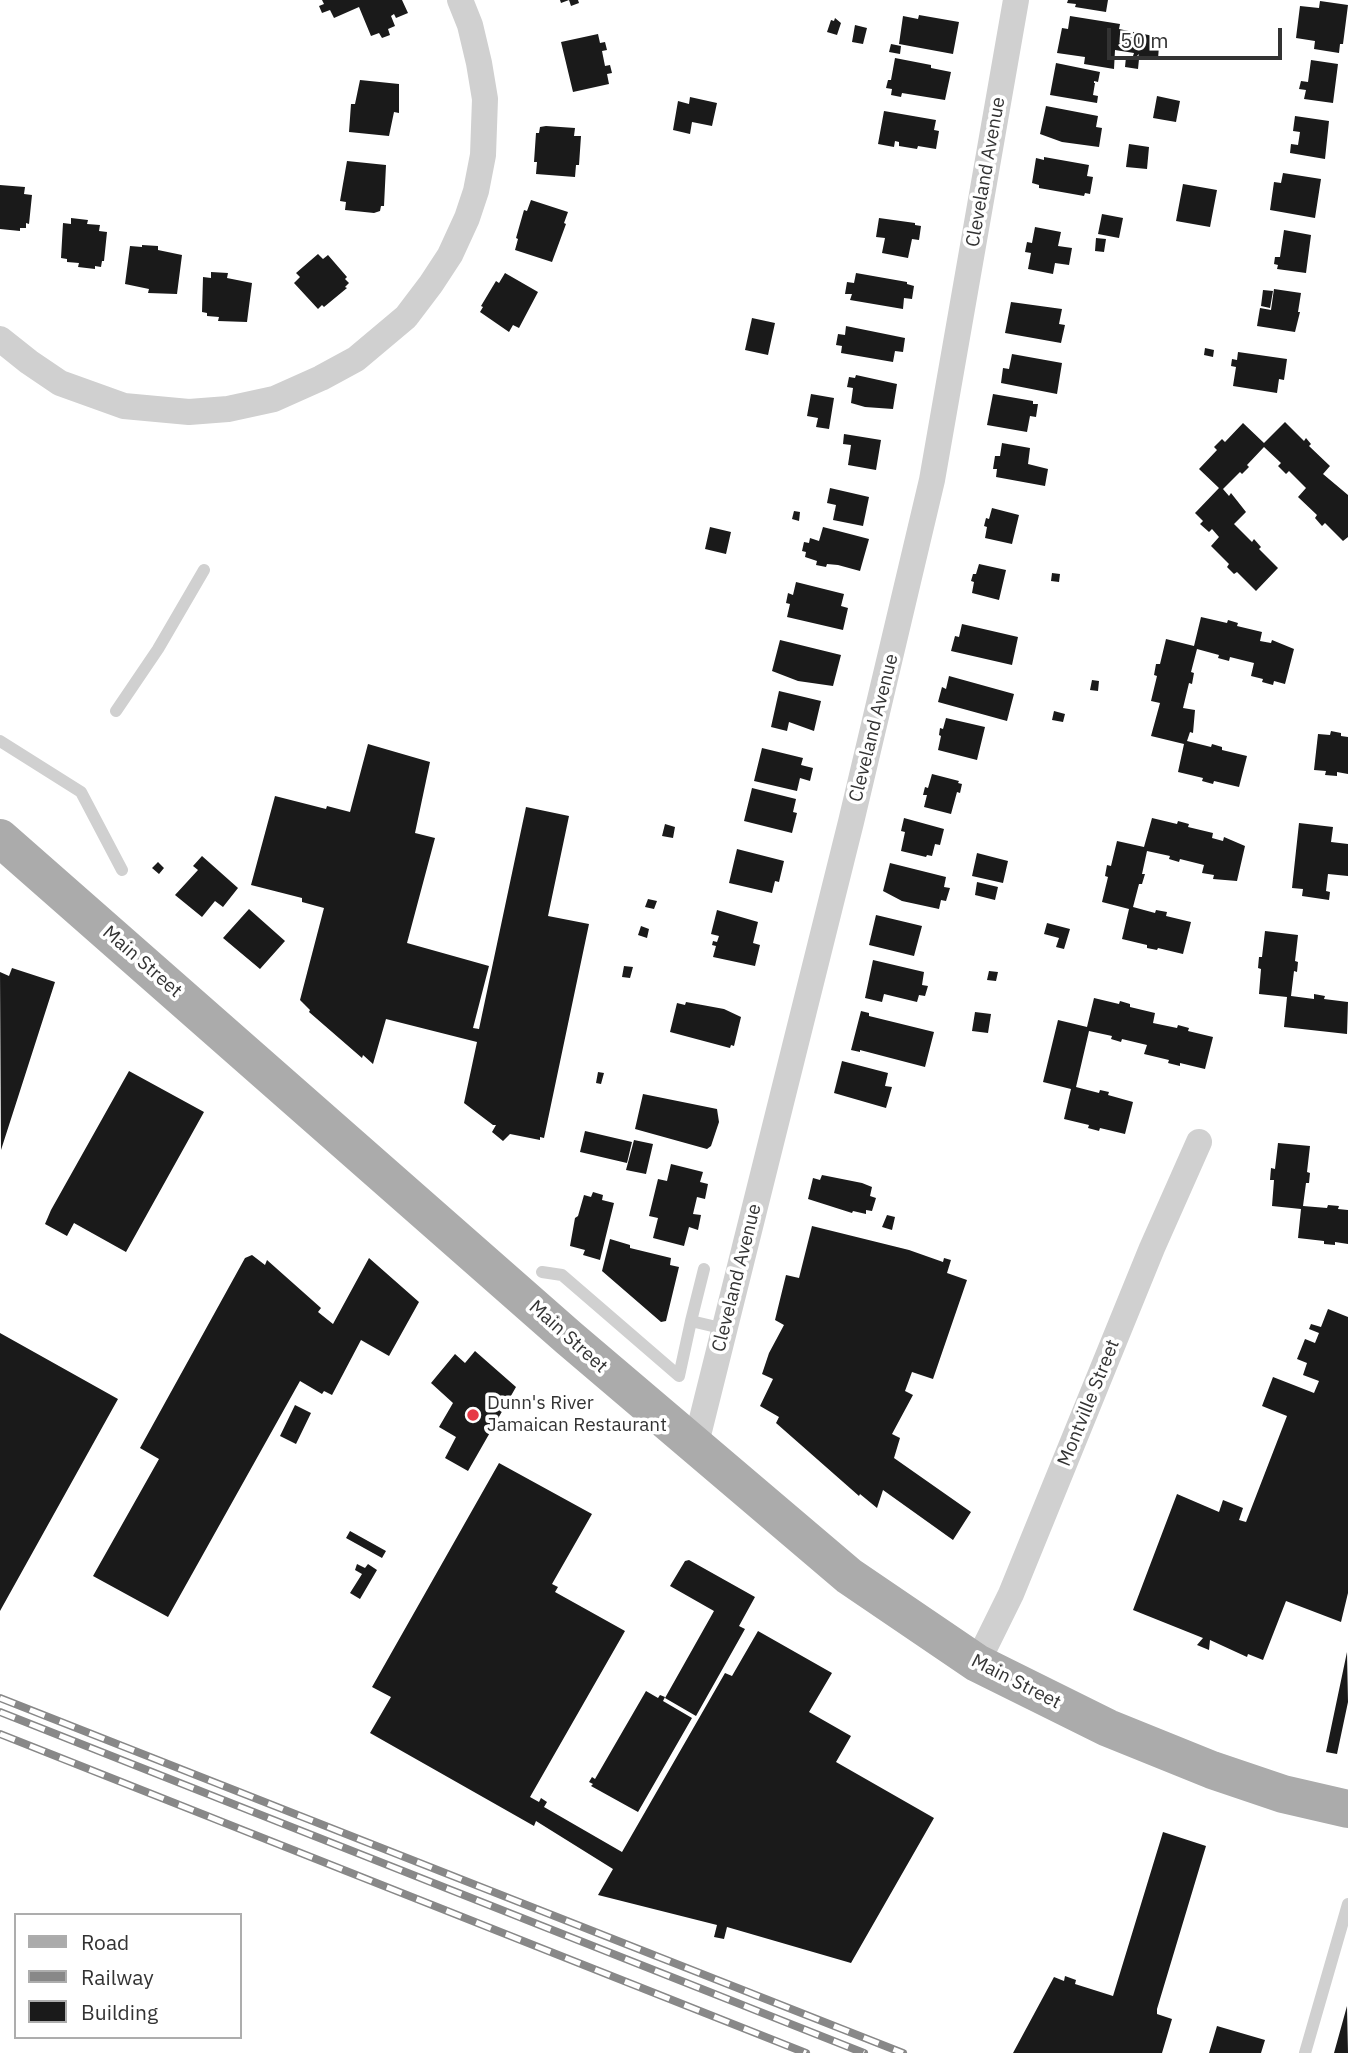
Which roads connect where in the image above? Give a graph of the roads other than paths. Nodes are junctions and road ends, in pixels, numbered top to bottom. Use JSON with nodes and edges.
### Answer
{"nodes":[{"id":1,"x":460,"y":0,"type":"edge"},
{"id":2,"x":1016,"y":0,"type":"edge"},
{"id":3,"x":0,"y":339,"type":"edge"},
{"id":4,"x":204,"y":570,"type":"dead end"},
{"id":5,"x":116,"y":711,"type":"dead end"},
{"id":6,"x":0,"y":741,"type":"edge"},
{"id":7,"x":0,"y":838,"type":"edge"},
{"id":8,"x":122,"y":870,"type":"dead end"},
{"id":9,"x":1199,"y":1142,"type":"dead end"},
{"id":10,"x":704,"y":1269,"type":"dead end"},
{"id":11,"x":542,"y":1272,"type":"dead end"},
{"id":12,"x":691,"y":1321,"type":"junction"},
{"id":13,"x":724,"y":1329,"type":"junction"},
{"id":14,"x":695,"y":1447,"type":"junction"},
{"id":15,"x":977,"y":1663,"type":"junction"},
{"id":16,"x":1348,"y":1809,"type":"edge"},
{"id":17,"x":1348,"y":1904,"type":"edge"},
{"id":18,"x":1305,"y":2053,"type":"edge"}],
"edges":[{"from":1,"to":3,"type":"street"},
{"from":2,"to":13,"type":"street","name":"Cleveland Avenue"},
{"from":4,"to":5,"type":"lane"},
{"from":6,"to":8,"type":"lane"},
{"from":7,"to":14,"type":"main road","name":"Main Street"},
{"from":9,"to":15,"type":"street","name":"Montville Street"},
{"from":10,"to":12,"type":"lane"},
{"from":11,"to":12,"type":"lane"},
{"from":12,"to":13,"type":"lane"},
{"from":13,"to":14,"type":"street","name":"Cleveland Avenue"},
{"from":14,"to":15,"type":"main road","name":"Main Street"},
{"from":15,"to":16,"type":"main road","name":"Main Street"},
{"from":17,"to":18,"type":"lane"}]}
